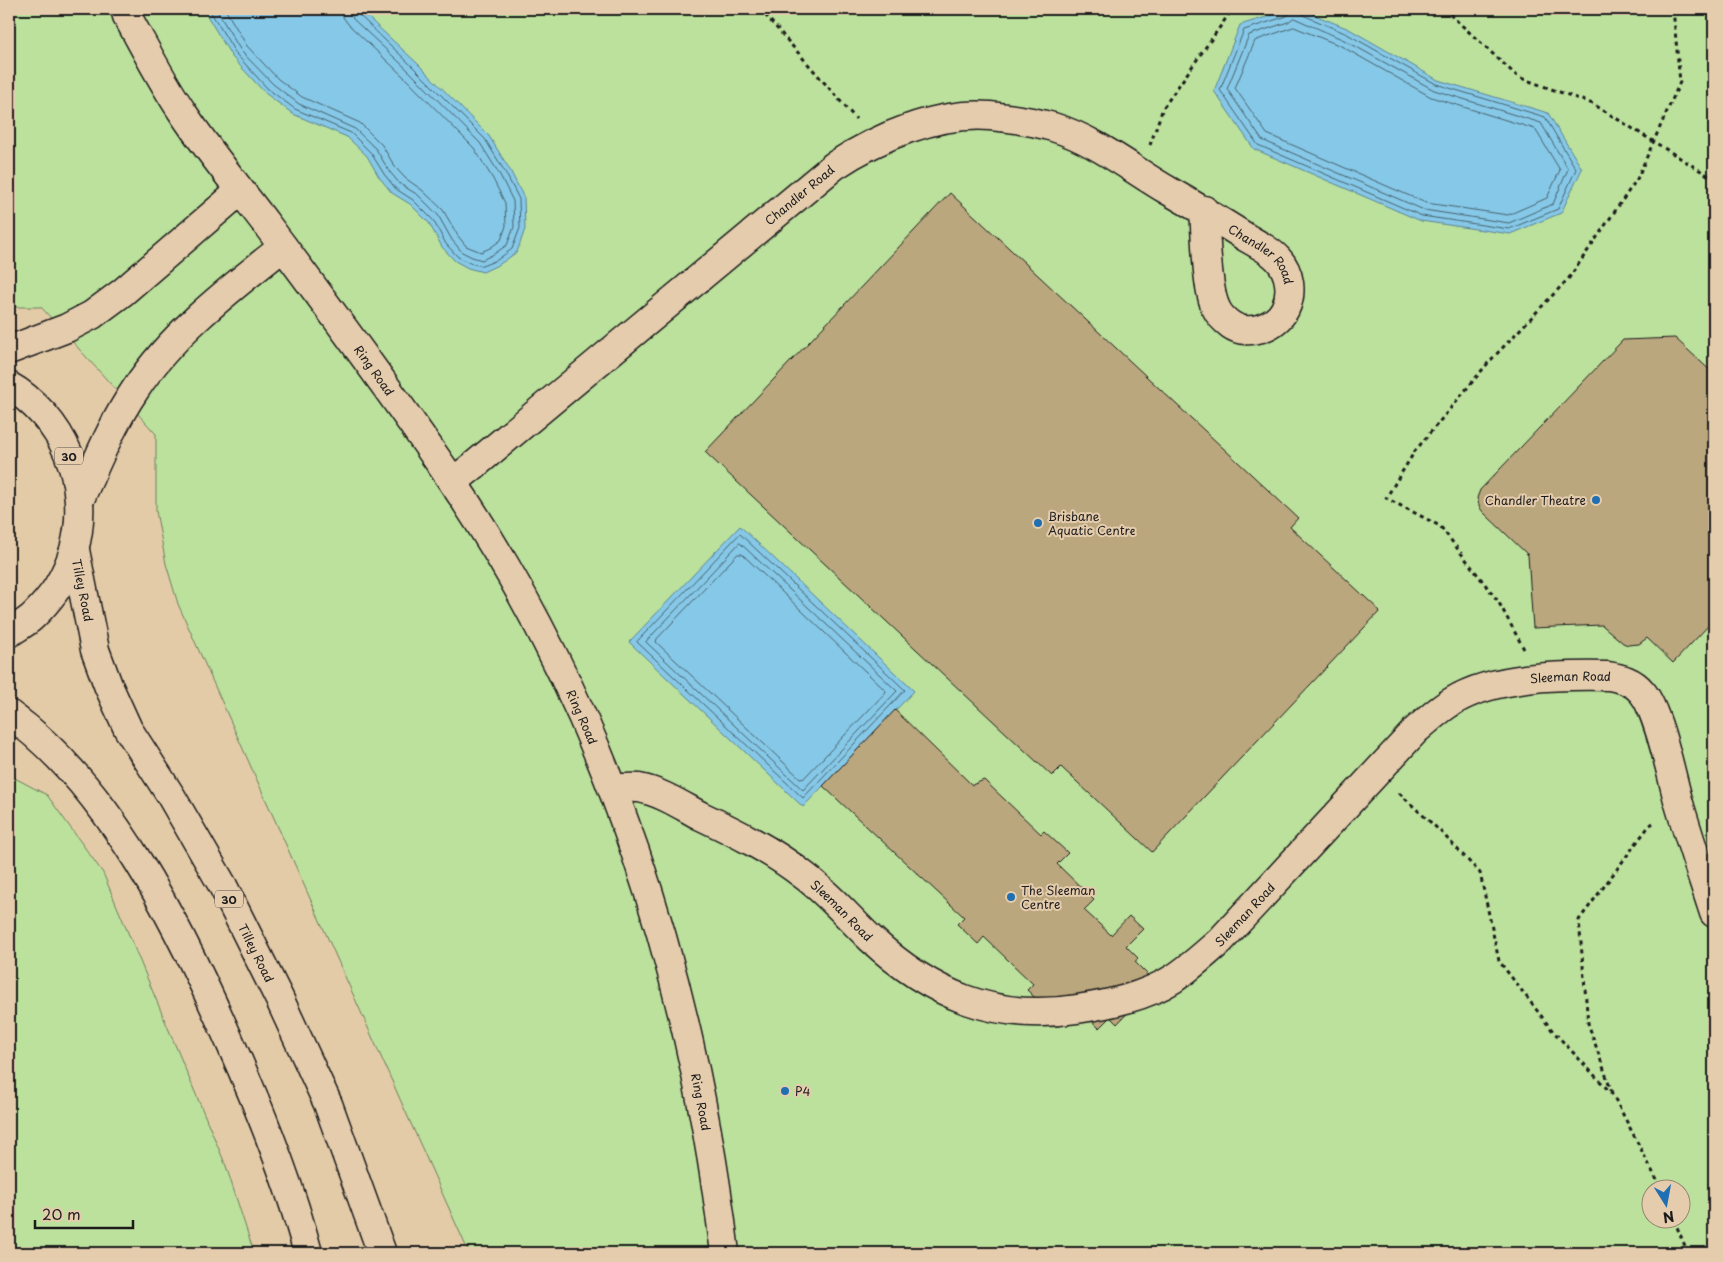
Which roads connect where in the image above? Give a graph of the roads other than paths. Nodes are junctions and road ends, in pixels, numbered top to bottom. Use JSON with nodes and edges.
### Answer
{"nodes":[{"id":1,"x":125,"y":9,"type":"edge"},
{"id":2,"x":240,"y":191,"type":"junction"},
{"id":3,"x":1204,"y":210,"type":"dead end"},
{"id":4,"x":283,"y":247,"type":"junction"},
{"id":5,"x":9,"y":350,"type":"edge"},
{"id":6,"x":9,"y":386,"type":"edge"},
{"id":7,"x":453,"y":482,"type":"junction"},
{"id":8,"x":80,"y":499,"type":"junction"},
{"id":9,"x":75,"y":550,"type":"junction"},
{"id":10,"x":9,"y":633,"type":"edge"},
{"id":11,"x":9,"y":714,"type":"edge"},
{"id":12,"x":613,"y":789,"type":"junction"},
{"id":13,"x":1714,"y":913,"type":"edge"},
{"id":14,"x":308,"y":1253,"type":"edge"},
{"id":15,"x":382,"y":1253,"type":"edge"},
{"id":16,"x":725,"y":1253,"type":"edge"}],
"edges":[{"from":1,"to":2,"type":"main road","name":"Ring Road"},
{"from":2,"to":4,"type":"main road","name":"Ring Road"},
{"from":2,"to":5,"type":"main road"},
{"from":3,"to":7,"type":"main road","name":"Chandler Road"},
{"from":4,"to":7,"type":"main road","name":"Ring Road"},
{"from":4,"to":8,"type":"main road"},
{"from":6,"to":8,"type":"main road","number":"30"},
{"from":7,"to":12,"type":"main road","name":"Ring Road"},
{"from":8,"to":9,"type":"main road","number":"30"},
{"from":9,"to":10,"type":"main road","number":"30"},
{"from":9,"to":15,"type":"main road","name":"Tilley Road","number":"30"},
{"from":11,"to":14,"type":"main road"},
{"from":12,"to":13,"type":"main road","name":"Sleeman Road"},
{"from":12,"to":16,"type":"main road","name":"Ring Road"}]}
